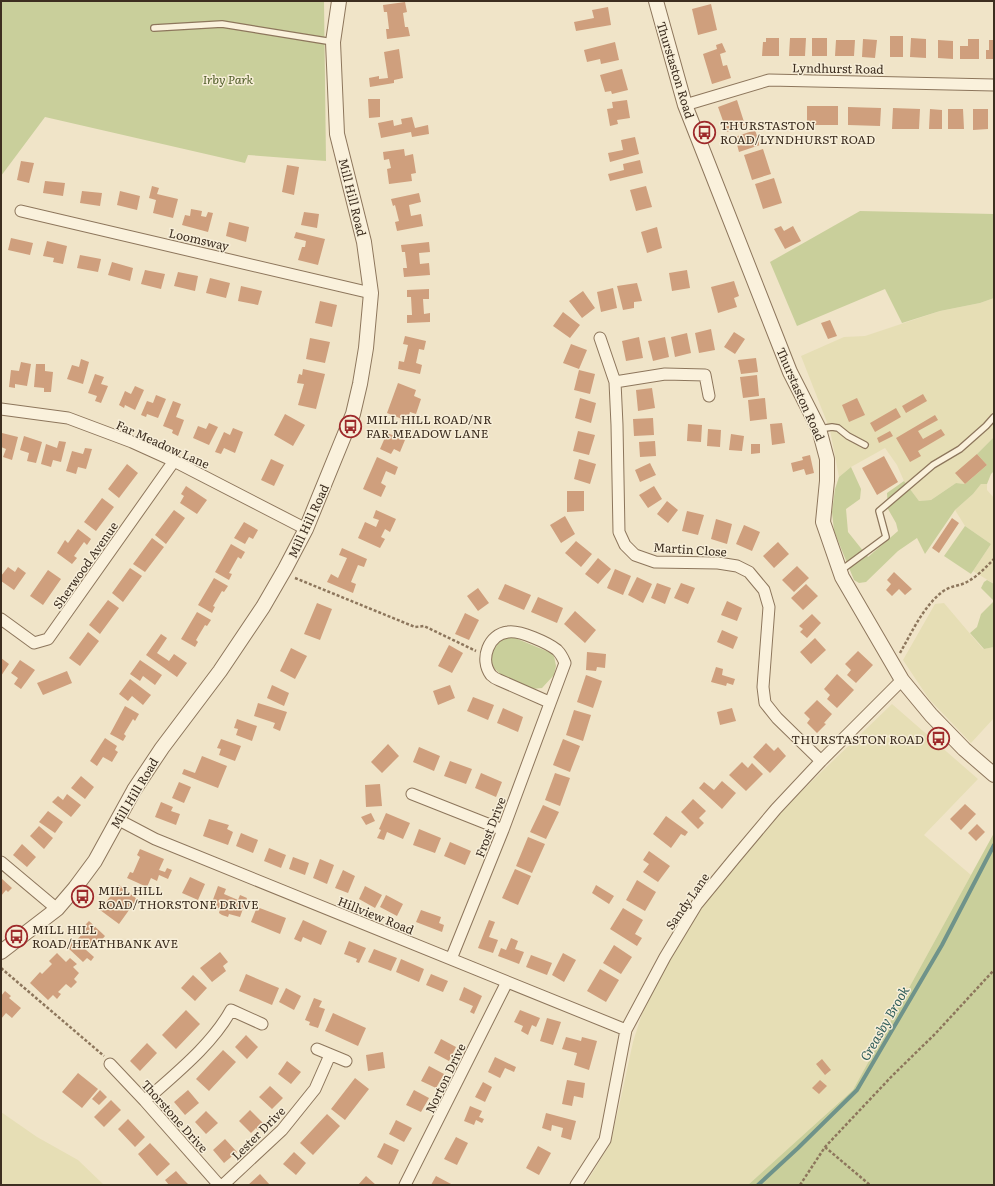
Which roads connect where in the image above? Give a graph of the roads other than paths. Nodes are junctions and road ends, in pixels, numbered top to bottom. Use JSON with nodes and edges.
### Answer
{"nodes":[{"id":1,"x":339,"y":1,"type":"edge"},
{"id":2,"x":656,"y":1,"type":"edge"},
{"id":3,"x":154,"y":28,"type":"dead end"},
{"id":4,"x":333,"y":42,"type":"junction"},
{"id":5,"x":994,"y":85,"type":"edge"},
{"id":6,"x":685,"y":105,"type":"junction"},
{"id":7,"x":21,"y":211,"type":"dead end"},
{"id":8,"x":371,"y":293,"type":"junction"},
{"id":9,"x":600,"y":338,"type":"dead end"},
{"id":10,"x":615,"y":382,"type":"junction"},
{"id":11,"x":709,"y":396,"type":"dead end"},
{"id":12,"x":1,"y":409,"type":"edge"},
{"id":13,"x":994,"y":417,"type":"edge"},
{"id":14,"x":819,"y":429,"type":"junction"},
{"id":15,"x":865,"y":445,"type":"dead end"},
{"id":16,"x":174,"y":461,"type":"junction"},
{"id":17,"x":306,"y":529,"type":"junction"},
{"id":18,"x":840,"y":571,"type":"junction"},
{"id":19,"x":1,"y":619,"type":"edge"},
{"id":20,"x":902,"y":680,"type":"junction"},
{"id":21,"x":549,"y":702,"type":"junction"},
{"id":22,"x":821,"y":761,"type":"junction"},
{"id":23,"x":994,"y":775,"type":"edge"},
{"id":24,"x":412,"y":794,"type":"dead end"},
{"id":25,"x":117,"y":819,"type":"junction"},
{"id":26,"x":503,"y":830,"type":"junction"},
{"id":27,"x":1,"y":862,"type":"edge"},
{"id":28,"x":57,"y":909,"type":"junction"},
{"id":29,"x":1,"y":952,"type":"edge"},
{"id":30,"x":451,"y":959,"type":"junction"},
{"id":31,"x":507,"y":982,"type":"junction"},
{"id":32,"x":262,"y":1024,"type":"dead end"},
{"id":33,"x":626,"y":1030,"type":"junction"},
{"id":34,"x":317,"y":1049,"type":"dead end"},
{"id":35,"x":330,"y":1054,"type":"junction"},
{"id":36,"x":346,"y":1061,"type":"dead end"},
{"id":37,"x":110,"y":1064,"type":"road end"},
{"id":38,"x":145,"y":1101,"type":"junction"},
{"id":39,"x":219,"y":1185,"type":"edge"},
{"id":40,"x":223,"y":1185,"type":"edge"},
{"id":41,"x":406,"y":1185,"type":"edge"},
{"id":42,"x":576,"y":1185,"type":"edge"}],
"edges":[{"from":1,"to":4,"type":"street","name":"Mill Hill Road"},
{"from":2,"to":6,"type":"street","name":"Thurstaston Road"},
{"from":3,"to":4,"type":"lane"},
{"from":4,"to":8,"type":"street","name":"Mill Hill Road"},
{"from":5,"to":6,"type":"street","name":"Lyndhurst Road"},
{"from":6,"to":14,"type":"street","name":"Thurstaston Road"},
{"from":7,"to":8,"type":"street","name":"Loomsway"},
{"from":8,"to":17,"type":"street","name":"Mill Hill Road"},
{"from":9,"to":10,"type":"street","name":"Martin Close"},
{"from":10,"to":11,"type":"street"},
{"from":10,"to":22,"type":"street","name":"Martin Close"},
{"from":12,"to":16,"type":"street","name":"Far Meadow Lane"},
{"from":13,"to":18,"type":"lane"},
{"from":14,"to":15,"type":"lane"},
{"from":14,"to":18,"type":"street","name":"Thurstaston Road"},
{"from":16,"to":17,"type":"street","name":"Far Meadow Lane"},
{"from":16,"to":19,"type":"street","name":"Sherwood Avenue"},
{"from":17,"to":25,"type":"street","name":"Mill Hill Road"},
{"from":18,"to":20,"type":"street","name":"Thurstaston Road"},
{"from":20,"to":22,"type":"street","name":"Sandy Lane"},
{"from":20,"to":23,"type":"street","name":"Thurstaston Road"},
{"from":21,"to":21,"type":"street","name":"Frost Drive"},
{"from":21,"to":26,"type":"street","name":"Frost Drive"},
{"from":22,"to":33,"type":"street","name":"Sandy Lane"},
{"from":24,"to":26,"type":"street"},
{"from":25,"to":28,"type":"street","name":"Mill Hill Road"},
{"from":25,"to":30,"type":"street","name":"Hillview Road"},
{"from":26,"to":30,"type":"street","name":"Frost Drive"},
{"from":27,"to":28,"type":"street"},
{"from":28,"to":29,"type":"street","name":"Mill Hill Road"},
{"from":30,"to":31,"type":"street","name":"Hillview Road"},
{"from":31,"to":33,"type":"street","name":"Hillview Road"},
{"from":31,"to":41,"type":"street","name":"Norton Drive"},
{"from":32,"to":38,"type":"street"},
{"from":33,"to":42,"type":"street","name":"Sandy Lane"},
{"from":34,"to":35,"type":"street"},
{"from":35,"to":36,"type":"street"},
{"from":35,"to":40,"type":"street","name":"Lester Drive"},
{"from":37,"to":38,"type":"street","name":"Thorstone Drive"},
{"from":38,"to":39,"type":"street","name":"Thorstone Drive"}]}
